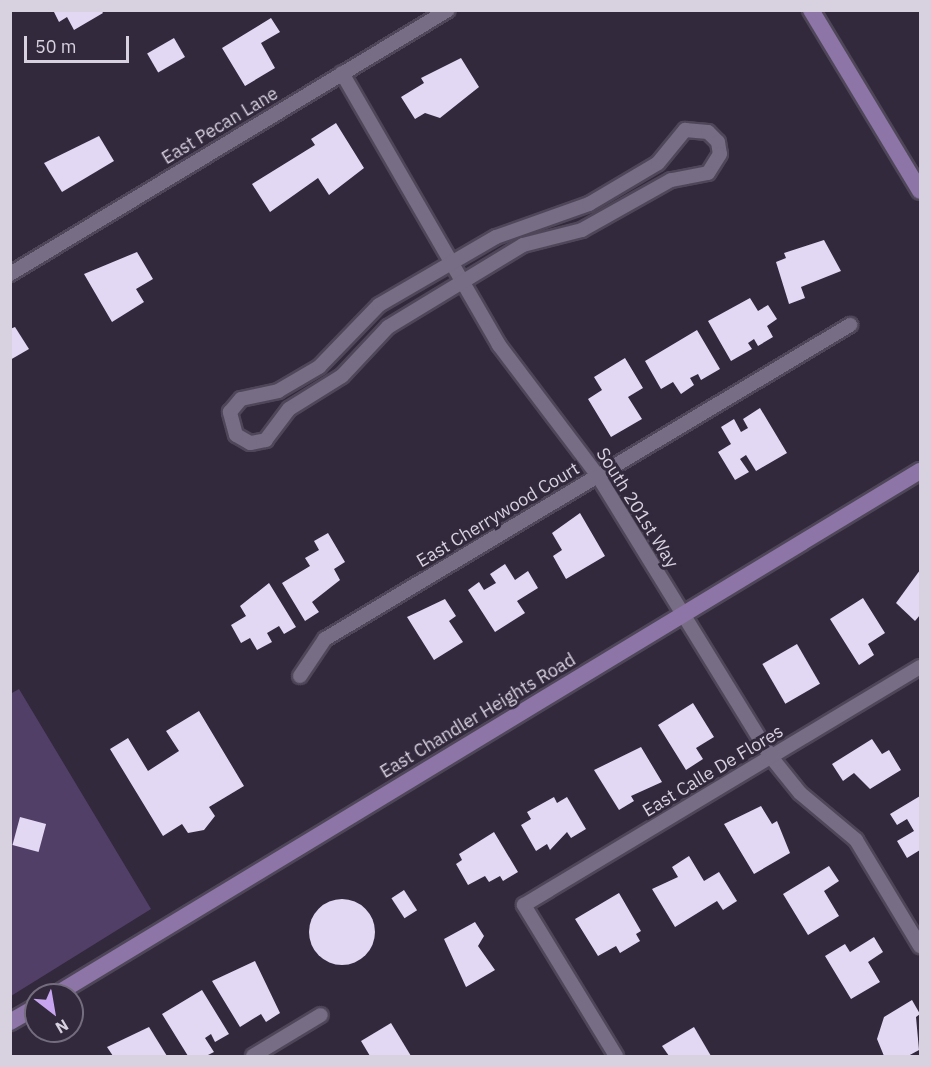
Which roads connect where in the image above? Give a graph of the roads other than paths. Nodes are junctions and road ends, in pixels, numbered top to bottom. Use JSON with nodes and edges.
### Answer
{"nodes":[{"id":1,"x":448,"y":10,"type":"edge"},
{"id":2,"x":811,"y":10,"type":"edge"},
{"id":3,"x":342,"y":73,"type":"junction"},
{"id":4,"x":636,"y":177,"type":"junction"},
{"id":5,"x":921,"y":191,"type":"edge"},
{"id":6,"x":647,"y":194,"type":"junction"},
{"id":7,"x":516,"y":228,"type":"junction"},
{"id":8,"x":523,"y":246,"type":"junction"},
{"id":9,"x":449,"y":262,"type":"junction"},
{"id":10,"x":10,"y":274,"type":"edge"},
{"id":11,"x":461,"y":282,"type":"junction"},
{"id":12,"x":850,"y":325,"type":"dead end"},
{"id":13,"x":342,"y":348,"type":"junction"},
{"id":14,"x":358,"y":361,"type":"junction"},
{"id":15,"x":921,"y":471,"type":"edge"},
{"id":16,"x":598,"y":476,"type":"junction"},
{"id":17,"x":683,"y":615,"type":"junction"},
{"id":18,"x":921,"y":667,"type":"edge"},
{"id":19,"x":300,"y":676,"type":"dead end"},
{"id":20,"x":771,"y":757,"type":"junction"},
{"id":21,"x":921,"y":946,"type":"edge"},
{"id":22,"x":75,"y":983,"type":"edge"},
{"id":23,"x":24,"y":1014,"type":"edge"},
{"id":24,"x":321,"y":1015,"type":"dead end"},
{"id":25,"x":10,"y":1022,"type":"edge"},
{"id":26,"x":253,"y":1056,"type":"edge"},
{"id":27,"x":616,"y":1056,"type":"edge"}],
"edges":[{"from":1,"to":3,"type":"street","name":"East Pecan Lane"},
{"from":2,"to":5,"type":"main road"},
{"from":3,"to":9,"type":"street","name":"South 201st Way"},
{"from":3,"to":10,"type":"street","name":"East Pecan Lane"},
{"from":4,"to":6,"type":"street"},
{"from":4,"to":6,"type":"street"},
{"from":4,"to":7,"type":"street"},
{"from":6,"to":8,"type":"street"},
{"from":7,"to":8,"type":"street"},
{"from":7,"to":9,"type":"street"},
{"from":8,"to":11,"type":"street"},
{"from":9,"to":11,"type":"street","name":"South 201st Way"},
{"from":9,"to":13,"type":"street"},
{"from":11,"to":14,"type":"street"},
{"from":11,"to":16,"type":"street","name":"South 201st Way"},
{"from":12,"to":16,"type":"street","name":"East Cherrywood Court"},
{"from":13,"to":14,"type":"street"},
{"from":13,"to":14,"type":"street"},
{"from":15,"to":17,"type":"main road","name":"East Chandler Heights Road"},
{"from":16,"to":17,"type":"street","name":"South 201st Way"},
{"from":16,"to":19,"type":"street","name":"East Cherrywood Court"},
{"from":17,"to":20,"type":"street","name":"South 201st Way"},
{"from":17,"to":22,"type":"main road","name":"East Chandler Heights Road"},
{"from":18,"to":20,"type":"street","name":"East Calle De Flores"},
{"from":20,"to":21,"type":"street","name":"South 201st Way"},
{"from":20,"to":27,"type":"street","name":"East Calle De Flores"},
{"from":23,"to":25,"type":"main road"},
{"from":24,"to":26,"type":"street"}]}
